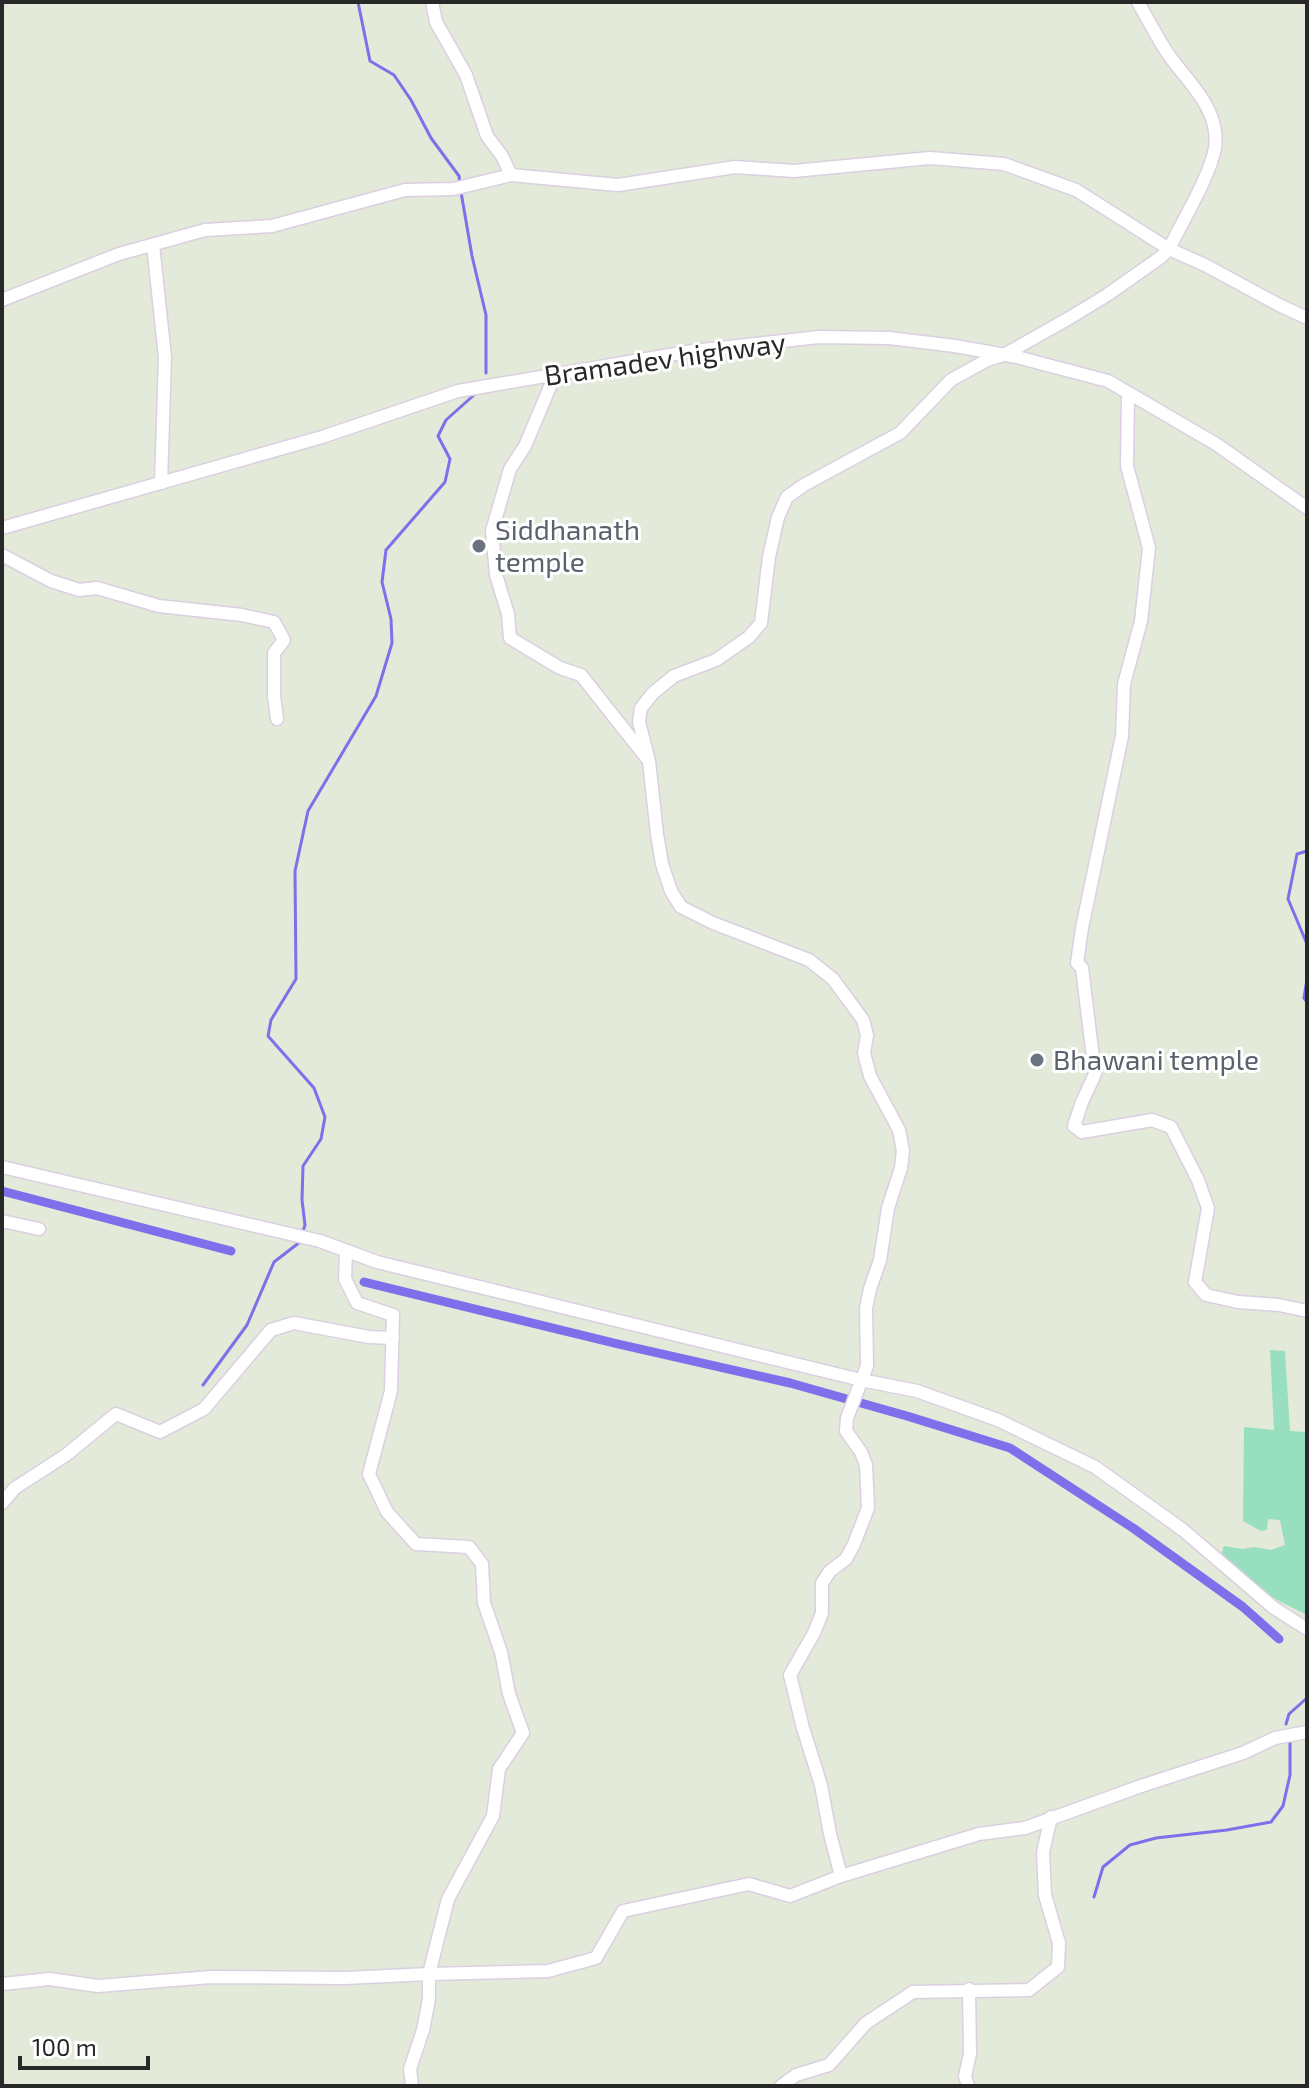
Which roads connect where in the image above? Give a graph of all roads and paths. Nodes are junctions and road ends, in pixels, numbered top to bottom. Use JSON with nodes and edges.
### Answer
{"nodes":[{"id":1,"x":432,"y":2,"type":"edge"},
{"id":2,"x":1138,"y":2,"type":"edge"},
{"id":3,"x":511,"y":175,"type":"junction"},
{"id":4,"x":153,"y":245,"type":"junction"},
{"id":5,"x":1169,"y":249,"type":"junction"},
{"id":6,"x":2,"y":300,"type":"edge"},
{"id":7,"x":1307,"y":318,"type":"edge"},
{"id":8,"x":1004,"y":355,"type":"junction"},
{"id":9,"x":555,"y":375,"type":"junction"},
{"id":10,"x":1128,"y":393,"type":"junction"},
{"id":11,"x":161,"y":483,"type":"junction"},
{"id":12,"x":1307,"y":508,"type":"edge"},
{"id":13,"x":2,"y":528,"type":"edge"},
{"id":14,"x":2,"y":555,"type":"edge"},
{"id":15,"x":277,"y":719,"type":"dead end"},
{"id":16,"x":649,"y":761,"type":"junction"},
{"id":17,"x":2,"y":1167,"type":"edge"},
{"id":18,"x":2,"y":1221,"type":"edge"},
{"id":19,"x":39,"y":1229,"type":"dead end"},
{"id":20,"x":346,"y":1251,"type":"junction"},
{"id":21,"x":1307,"y":1311,"type":"edge"},
{"id":22,"x":393,"y":1338,"type":"junction"},
{"id":23,"x":861,"y":1380,"type":"junction"},
{"id":24,"x":2,"y":1503,"type":"edge"},
{"id":25,"x":1307,"y":1629,"type":"edge"},
{"id":26,"x":1307,"y":1732,"type":"edge"},
{"id":27,"x":1051,"y":1817,"type":"junction"},
{"id":28,"x":841,"y":1876,"type":"junction"},
{"id":29,"x":429,"y":1974,"type":"junction"},
{"id":30,"x":2,"y":1984,"type":"edge"},
{"id":31,"x":969,"y":1989,"type":"junction"},
{"id":32,"x":412,"y":2086,"type":"edge"},
{"id":33,"x":781,"y":2086,"type":"edge"},
{"id":34,"x":968,"y":2086,"type":"edge"}],
"edges":[{"from":1,"to":3,"type":"street"},
{"from":2,"to":5,"type":"street"},
{"from":3,"to":4,"type":"street"},
{"from":3,"to":5,"type":"street"},
{"from":4,"to":6,"type":"street"},
{"from":4,"to":11,"type":"street"},
{"from":5,"to":7,"type":"street"},
{"from":5,"to":8,"type":"street"},
{"from":8,"to":9,"type":"street","name":"Bramadev highway"},
{"from":8,"to":10,"type":"street","name":"Bramadev highway"},
{"from":8,"to":16,"type":"street"},
{"from":9,"to":11,"type":"street","name":"Bramadev highway"},
{"from":9,"to":16,"type":"street"},
{"from":10,"to":12,"type":"street","name":"Bramadev highway"},
{"from":10,"to":21,"type":"street"},
{"from":11,"to":13,"type":"street","name":"Bramadev highway"},
{"from":14,"to":15,"type":"street"},
{"from":16,"to":23,"type":"street"},
{"from":17,"to":20,"type":"street"},
{"from":18,"to":19,"type":"street"},
{"from":20,"to":22,"type":"street"},
{"from":20,"to":23,"type":"street"},
{"from":22,"to":24,"type":"street"},
{"from":22,"to":29,"type":"street"},
{"from":23,"to":25,"type":"street"},
{"from":23,"to":28,"type":"street"},
{"from":26,"to":27,"type":"street"},
{"from":27,"to":28,"type":"street"},
{"from":27,"to":31,"type":"street"},
{"from":28,"to":29,"type":"street"},
{"from":29,"to":30,"type":"street"},
{"from":29,"to":32,"type":"street"},
{"from":31,"to":33,"type":"street"},
{"from":31,"to":34,"type":"street"}]}
